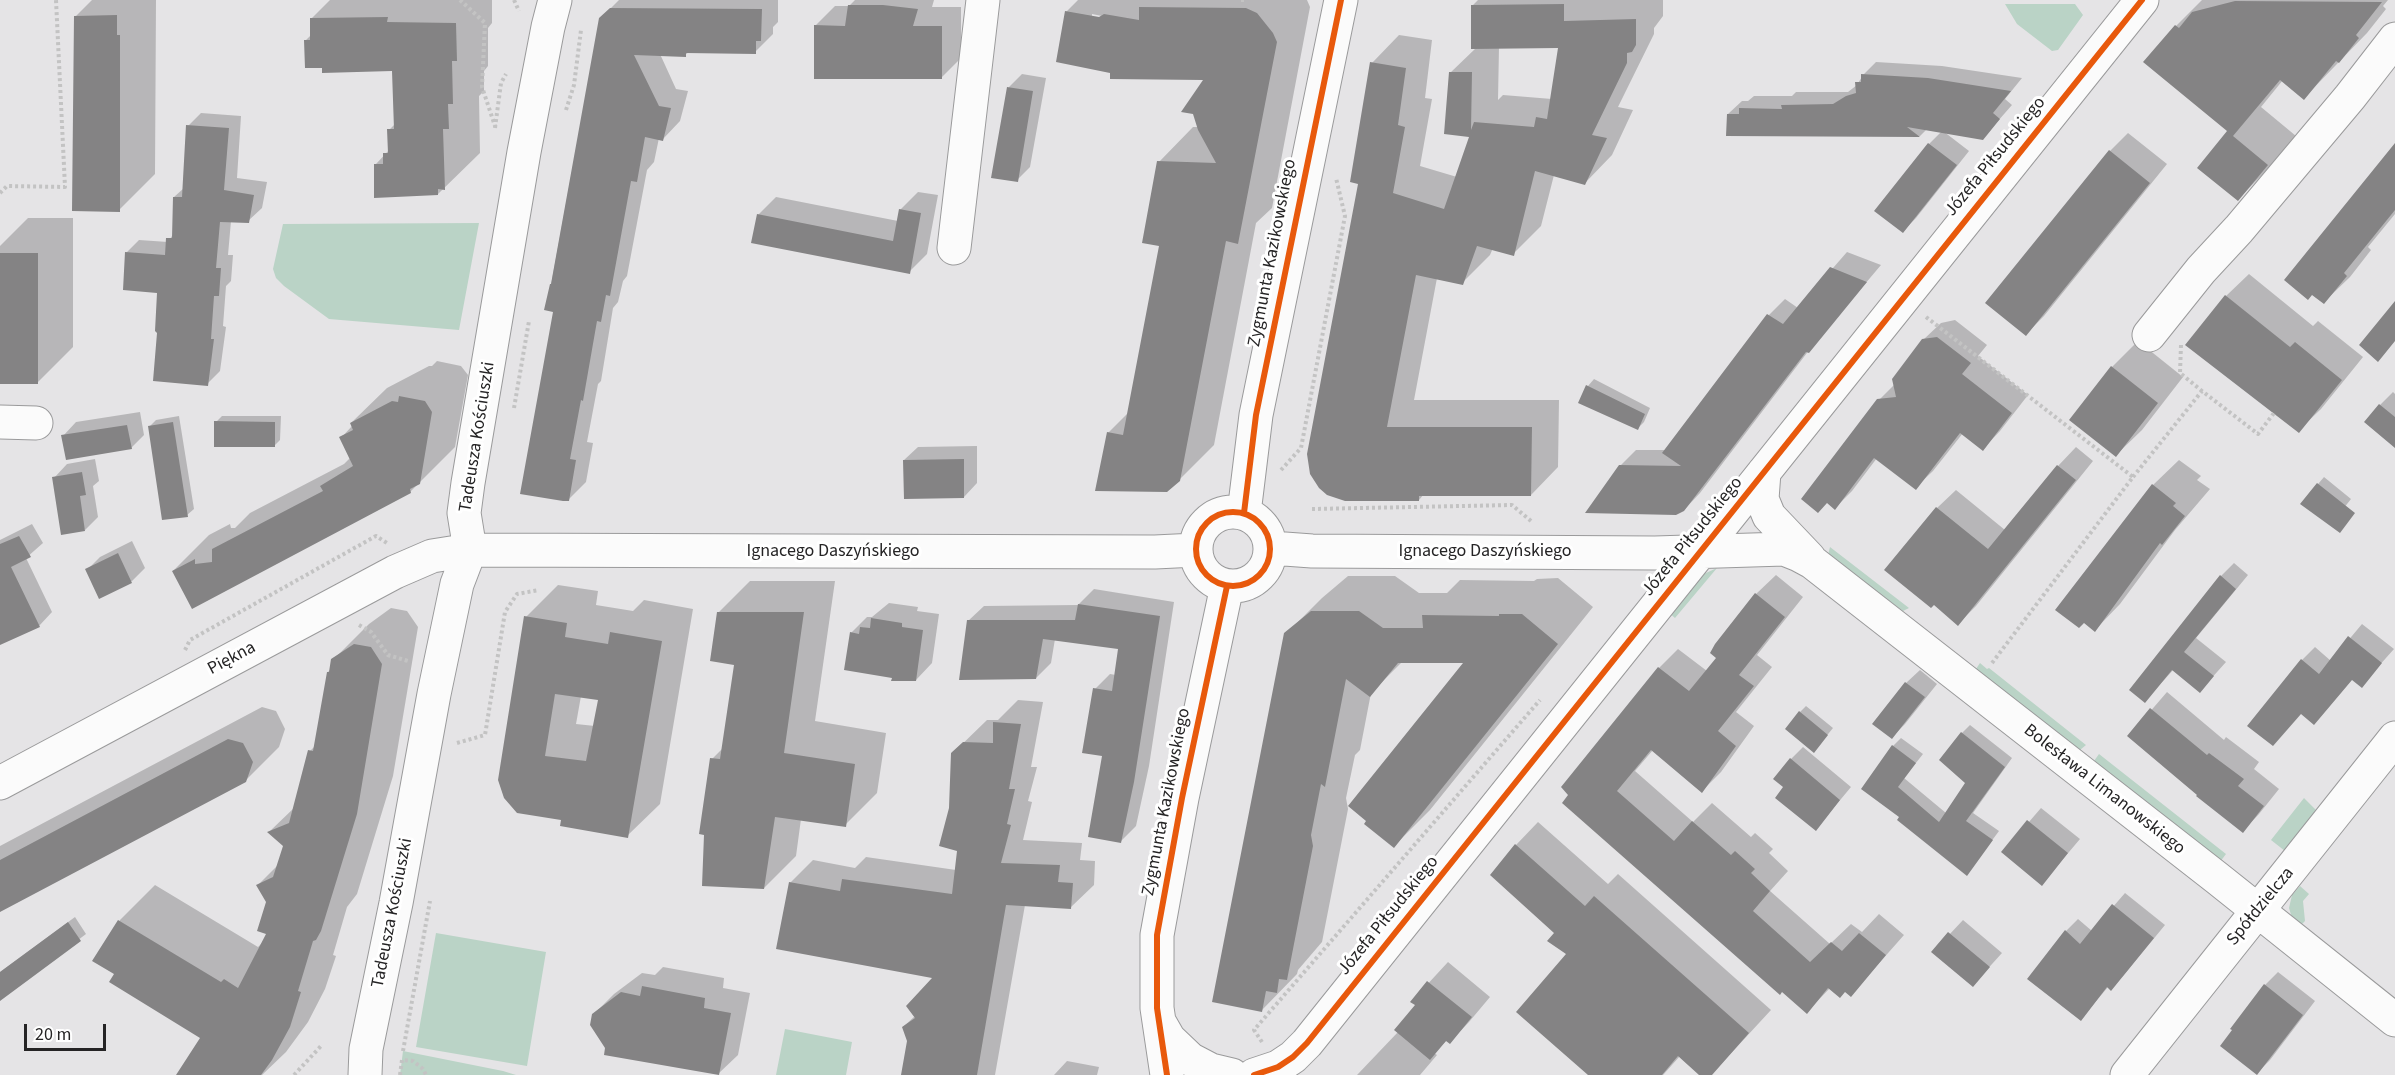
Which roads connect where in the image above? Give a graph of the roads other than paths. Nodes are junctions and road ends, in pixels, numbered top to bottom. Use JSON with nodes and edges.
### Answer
{"nodes":[{"id":1,"x":555,"y":0,"type":"edge"},
{"id":2,"x":982,"y":0,"type":"edge"},
{"id":3,"x":1341,"y":0,"type":"edge"},
{"id":4,"x":2142,"y":0,"type":"edge"},
{"id":5,"x":2395,"y":39,"type":"edge"},
{"id":6,"x":954,"y":248,"type":"dead end"},
{"id":7,"x":2149,"y":335,"type":"dead end"},
{"id":8,"x":0,"y":422,"type":"edge"},
{"id":9,"x":36,"y":423,"type":"dead end"},
{"id":10,"x":1764,"y":472,"type":"junction"},
{"id":11,"x":1244,"y":513,"type":"junction"},
{"id":12,"x":1271,"y":548,"type":"junction"},
{"id":13,"x":470,"y":550,"type":"junction"},
{"id":14,"x":1196,"y":550,"type":"junction"},
{"id":15,"x":1698,"y":552,"type":"junction"},
{"id":16,"x":1812,"y":562,"type":"junction"},
{"id":17,"x":1227,"y":586,"type":"junction"},
{"id":18,"x":2395,"y":738,"type":"edge"},
{"id":19,"x":0,"y":783,"type":"edge"},
{"id":20,"x":2258,"y":912,"type":"junction"},
{"id":21,"x":2395,"y":1020,"type":"edge"},
{"id":22,"x":1161,"y":1025,"type":"junction"},
{"id":23,"x":1259,"y":1061,"type":"edge"},
{"id":24,"x":360,"y":1066,"type":"edge"},
{"id":25,"x":1167,"y":1075,"type":"edge"},
{"id":26,"x":1232,"y":1075,"type":"edge"},
{"id":27,"x":2127,"y":1075,"type":"edge"}],
"edges":[{"from":1,"to":13,"type":"street","name":"Tadeusza Kościuszki"},
{"from":2,"to":6,"type":"street"},
{"from":3,"to":11,"type":"street","name":"Zygmunta Kazikowskiego"},
{"from":4,"to":10,"type":"street","name":"Józefa Piłsudskiego"},
{"from":5,"to":7,"type":"street"},
{"from":8,"to":9,"type":"street"},
{"from":10,"to":15,"type":"street","name":"Józefa Piłsudskiego"},
{"from":10,"to":16,"type":"street","name":"Bolesława Limanowskiego"},
{"from":11,"to":12,"type":"street"},
{"from":11,"to":14,"type":"street"},
{"from":12,"to":15,"type":"street","name":"Ignacego Daszyńskiego"},
{"from":12,"to":17,"type":"street"},
{"from":13,"to":14,"type":"street","name":"Ignacego Daszyńskiego"},
{"from":13,"to":19,"type":"street","name":"Piękna"},
{"from":13,"to":24,"type":"street","name":"Tadeusza Kościuszki"},
{"from":14,"to":17,"type":"street"},
{"from":15,"to":16,"type":"street","name":"Bolesława Limanowskiego"},
{"from":15,"to":23,"type":"street","name":"Józefa Piłsudskiego"},
{"from":16,"to":20,"type":"street","name":"Bolesława Limanowskiego"},
{"from":17,"to":22,"type":"street","name":"Zygmunta Kazikowskiego"},
{"from":18,"to":20,"type":"street","name":"Spółdzielcza"},
{"from":20,"to":21,"type":"street","name":"Bolesława Limanowskiego"},
{"from":20,"to":27,"type":"street","name":"Spółdzielcza"},
{"from":22,"to":25,"type":"street","name":"Zygmunta Kazikowskiego"},
{"from":22,"to":26,"type":"street"}]}
